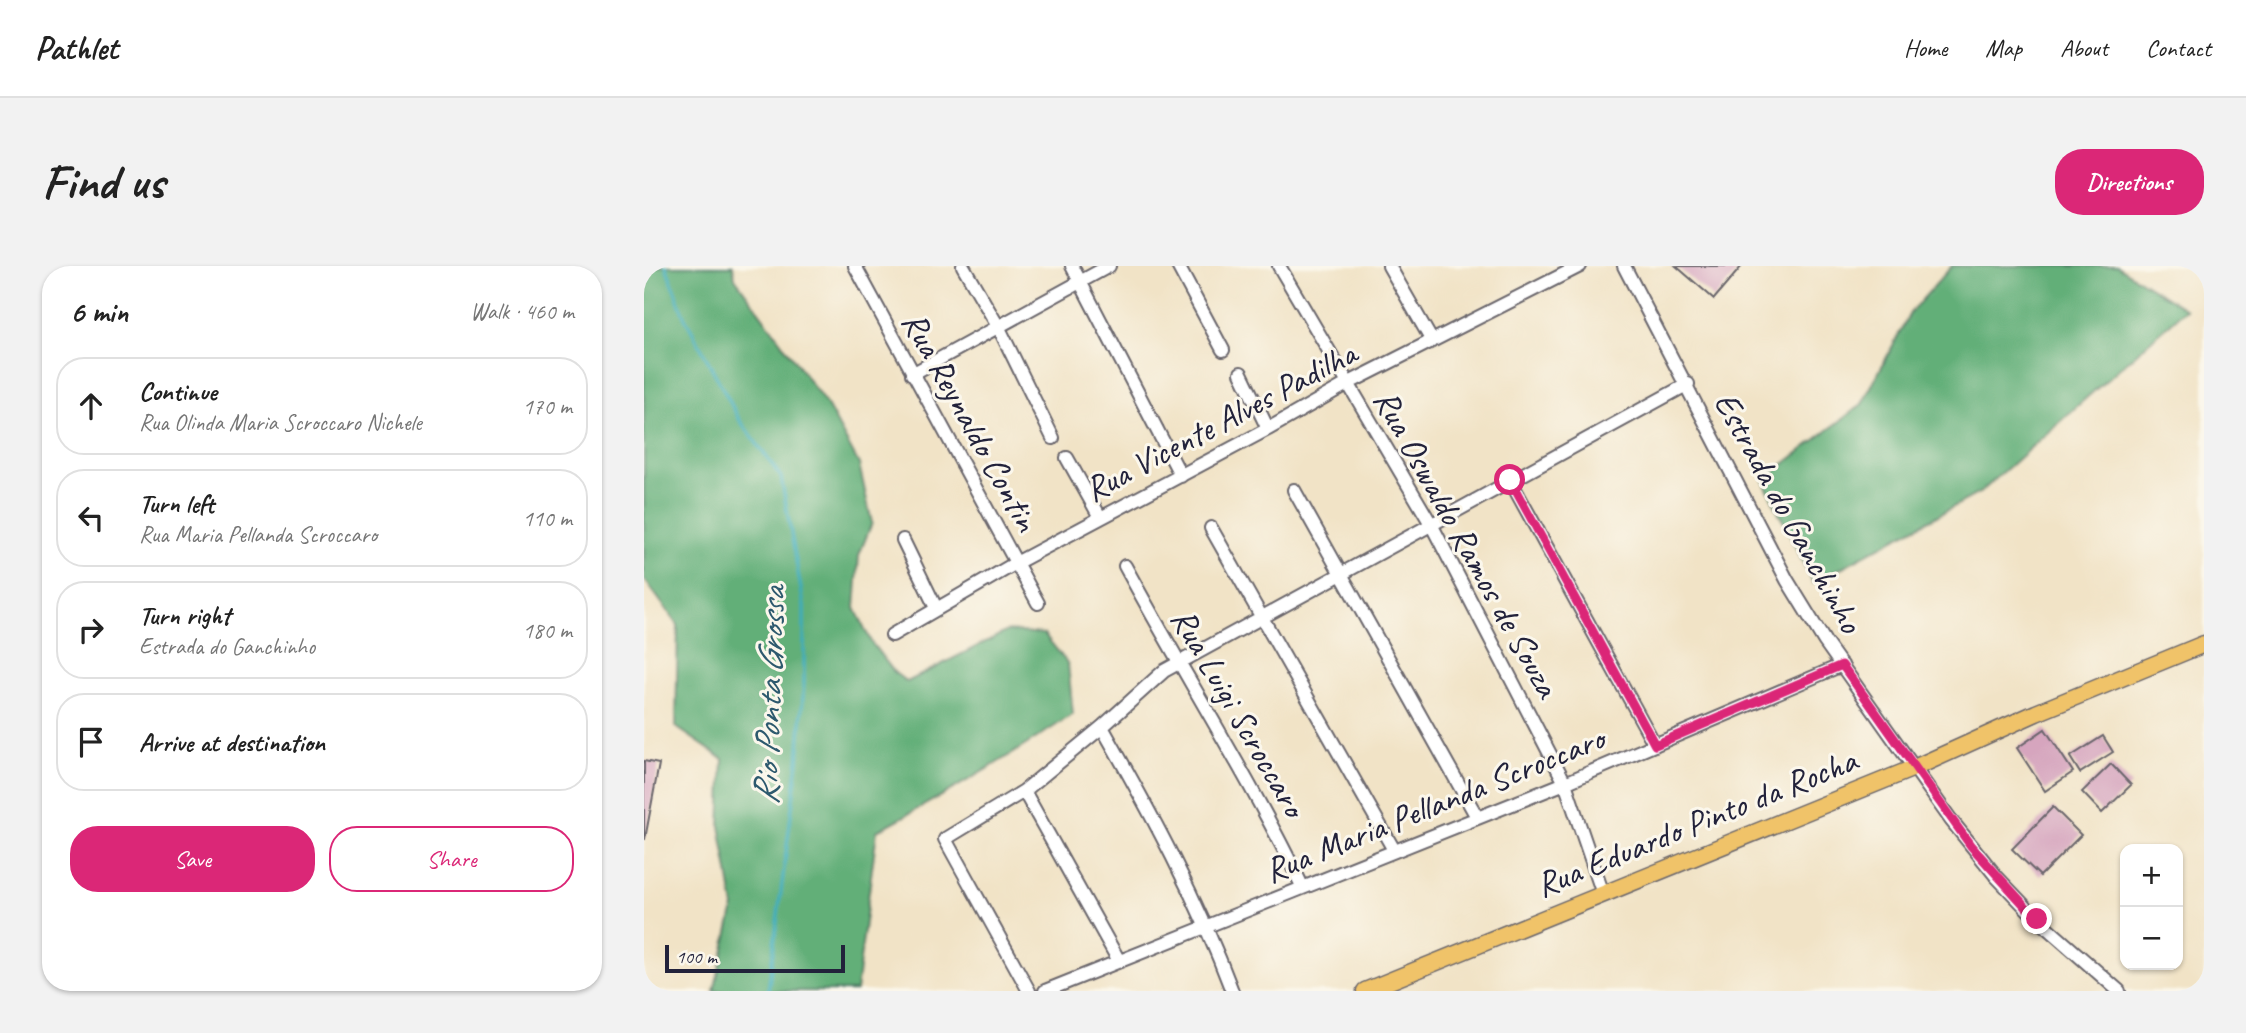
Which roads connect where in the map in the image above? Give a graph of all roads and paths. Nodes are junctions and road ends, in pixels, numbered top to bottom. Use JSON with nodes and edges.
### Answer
{"nodes":[{"id":1,"x":855,"y":266,"type":"edge"},
{"id":2,"x":963,"y":266,"type":"edge"},
{"id":3,"x":1072,"y":266,"type":"edge"},
{"id":4,"x":1110,"y":266,"type":"edge"},
{"id":5,"x":1178,"y":266,"type":"edge"},
{"id":6,"x":1279,"y":266,"type":"edge"},
{"id":7,"x":1389,"y":266,"type":"edge"},
{"id":8,"x":1580,"y":266,"type":"edge"},
{"id":9,"x":1624,"y":266,"type":"edge"},
{"id":10,"x":1080,"y":282,"type":"junction"},
{"id":11,"x":999,"y":328,"type":"junction"},
{"id":12,"x":1432,"y":341,"type":"junction"},
{"id":13,"x":1223,"y":350,"type":"dead end"},
{"id":14,"x":1241,"y":373,"type":"dead end"},
{"id":15,"x":912,"y":374,"type":"junction"},
{"id":16,"x":1347,"y":384,"type":"junction"},
{"id":17,"x":1688,"y":384,"type":"junction"},
{"id":18,"x":1268,"y":429,"type":"junction"},
{"id":19,"x":1053,"y":438,"type":"dead end"},
{"id":20,"x":1067,"y":458,"type":"dead end"},
{"id":21,"x":1181,"y":476,"type":"junction"},
{"id":22,"x":1510,"y":480,"type":"junction"},
{"id":23,"x":1294,"y":490,"type":"dead end"},
{"id":24,"x":1100,"y":517,"type":"junction"},
{"id":25,"x":1431,"y":524,"type":"junction"},
{"id":26,"x":1211,"y":528,"type":"dead end"},
{"id":27,"x":903,"y":540,"type":"dead end"},
{"id":28,"x":1016,"y":563,"type":"junction"},
{"id":29,"x":1125,"y":566,"type":"dead end"},
{"id":30,"x":1342,"y":572,"type":"junction"},
{"id":31,"x":1038,"y":603,"type":"dead end"},
{"id":32,"x":936,"y":608,"type":"junction"},
{"id":33,"x":1262,"y":617,"type":"junction"},
{"id":34,"x":892,"y":635,"type":"dead end"},
{"id":35,"x":2204,"y":644,"type":"edge"},
{"id":36,"x":1177,"y":663,"type":"junction"},
{"id":37,"x":1842,"y":665,"type":"junction"},
{"id":38,"x":1102,"y":727,"type":"junction"},
{"id":39,"x":1655,"y":745,"type":"junction"},
{"id":40,"x":1914,"y":768,"type":"junction"},
{"id":41,"x":1565,"y":783,"type":"junction"},
{"id":42,"x":1024,"y":791,"type":"junction"},
{"id":43,"x":1477,"y":817,"type":"junction"},
{"id":44,"x":1394,"y":850,"type":"junction"},
{"id":45,"x":1303,"y":886,"type":"junction"},
{"id":46,"x":1603,"y":894,"type":"junction"},
{"id":47,"x":1207,"y":925,"type":"junction"},
{"id":48,"x":1119,"y":961,"type":"junction"},
{"id":49,"x":1029,"y":991,"type":"edge"},
{"id":50,"x":1045,"y":991,"type":"edge"},
{"id":51,"x":1232,"y":991,"type":"edge"},
{"id":52,"x":1365,"y":991,"type":"edge"},
{"id":53,"x":2119,"y":991,"type":"edge"}],
"edges":[{"from":1,"to":15,"type":"street","name":"Rua Reynaldo Contin"},
{"from":2,"to":11,"type":"street"},
{"from":3,"to":10,"type":"street"},
{"from":4,"to":10,"type":"street"},
{"from":5,"to":13,"type":"street"},
{"from":6,"to":16,"type":"street","name":"Rua Oswaldo Ramos de Souza"},
{"from":7,"to":12,"type":"street"},
{"from":8,"to":12,"type":"street","name":"Rua Vicente Alves Padilha"},
{"from":9,"to":17,"type":"street","name":"Estrada do Ganchinho"},
{"from":10,"to":11,"type":"street"},
{"from":10,"to":21,"type":"street"},
{"from":11,"to":15,"type":"street"},
{"from":11,"to":19,"type":"street"},
{"from":12,"to":16,"type":"street","name":"Rua Vicente Alves Padilha"},
{"from":14,"to":18,"type":"street"},
{"from":15,"to":28,"type":"street","name":"Rua Reynaldo Contin"},
{"from":16,"to":18,"type":"street","name":"Rua Vicente Alves Padilha"},
{"from":16,"to":25,"type":"street","name":"Rua Oswaldo Ramos de Souza"},
{"from":17,"to":22,"type":"street"},
{"from":17,"to":37,"type":"street","name":"Estrada do Ganchinho"},
{"from":18,"to":21,"type":"street","name":"Rua Vicente Alves Padilha"},
{"from":20,"to":24,"type":"street"},
{"from":21,"to":24,"type":"street","name":"Rua Vicente Alves Padilha"},
{"from":22,"to":25,"type":"street"},
{"from":22,"to":39,"type":"street"},
{"from":23,"to":30,"type":"street"},
{"from":24,"to":28,"type":"street","name":"Rua Vicente Alves Padilha"},
{"from":25,"to":30,"type":"street"},
{"from":25,"to":41,"type":"street","name":"Rua Oswaldo Ramos de Souza"},
{"from":26,"to":33,"type":"street"},
{"from":27,"to":32,"type":"street"},
{"from":28,"to":31,"type":"street","name":"Rua Reynaldo Contin"},
{"from":28,"to":32,"type":"street","name":"Rua Vicente Alves Padilha"},
{"from":29,"to":36,"type":"street","name":"Rua Luigi Scroccaro"},
{"from":30,"to":33,"type":"street"},
{"from":30,"to":43,"type":"street"},
{"from":32,"to":34,"type":"street","name":"Rua Vicente Alves Padilha"},
{"from":33,"to":36,"type":"street"},
{"from":33,"to":44,"type":"street"},
{"from":35,"to":40,"type":"main road","name":"Rua Eduardo Pinto da Rocha"},
{"from":36,"to":38,"type":"street"},
{"from":36,"to":45,"type":"street","name":"Rua Luigi Scroccaro"},
{"from":37,"to":39,"type":"street","name":"Rua Maria Pellanda Scroccaro"},
{"from":37,"to":40,"type":"street","name":"Estrada do Ganchinho"},
{"from":38,"to":42,"type":"street"},
{"from":38,"to":47,"type":"street"},
{"from":39,"to":41,"type":"street","name":"Rua Maria Pellanda Scroccaro"},
{"from":40,"to":46,"type":"main road","name":"Rua Eduardo Pinto da Rocha"},
{"from":40,"to":53,"type":"street","name":"Estrada do Ganchinho"},
{"from":41,"to":43,"type":"street","name":"Rua Maria Pellanda Scroccaro"},
{"from":41,"to":46,"type":"street","name":"Rua Oswaldo Ramos de Souza"},
{"from":42,"to":48,"type":"street"},
{"from":42,"to":49,"type":"street"},
{"from":43,"to":44,"type":"street","name":"Rua Maria Pellanda Scroccaro"},
{"from":44,"to":45,"type":"street","name":"Rua Maria Pellanda Scroccaro"},
{"from":45,"to":47,"type":"street","name":"Rua Maria Pellanda Scroccaro"},
{"from":46,"to":52,"type":"main road","name":"Rua Eduardo Pinto da Rocha"},
{"from":47,"to":48,"type":"street","name":"Rua Maria Pellanda Scroccaro"},
{"from":47,"to":51,"type":"street"},
{"from":48,"to":50,"type":"street","name":"Rua Maria Pellanda Scroccaro"}]}
